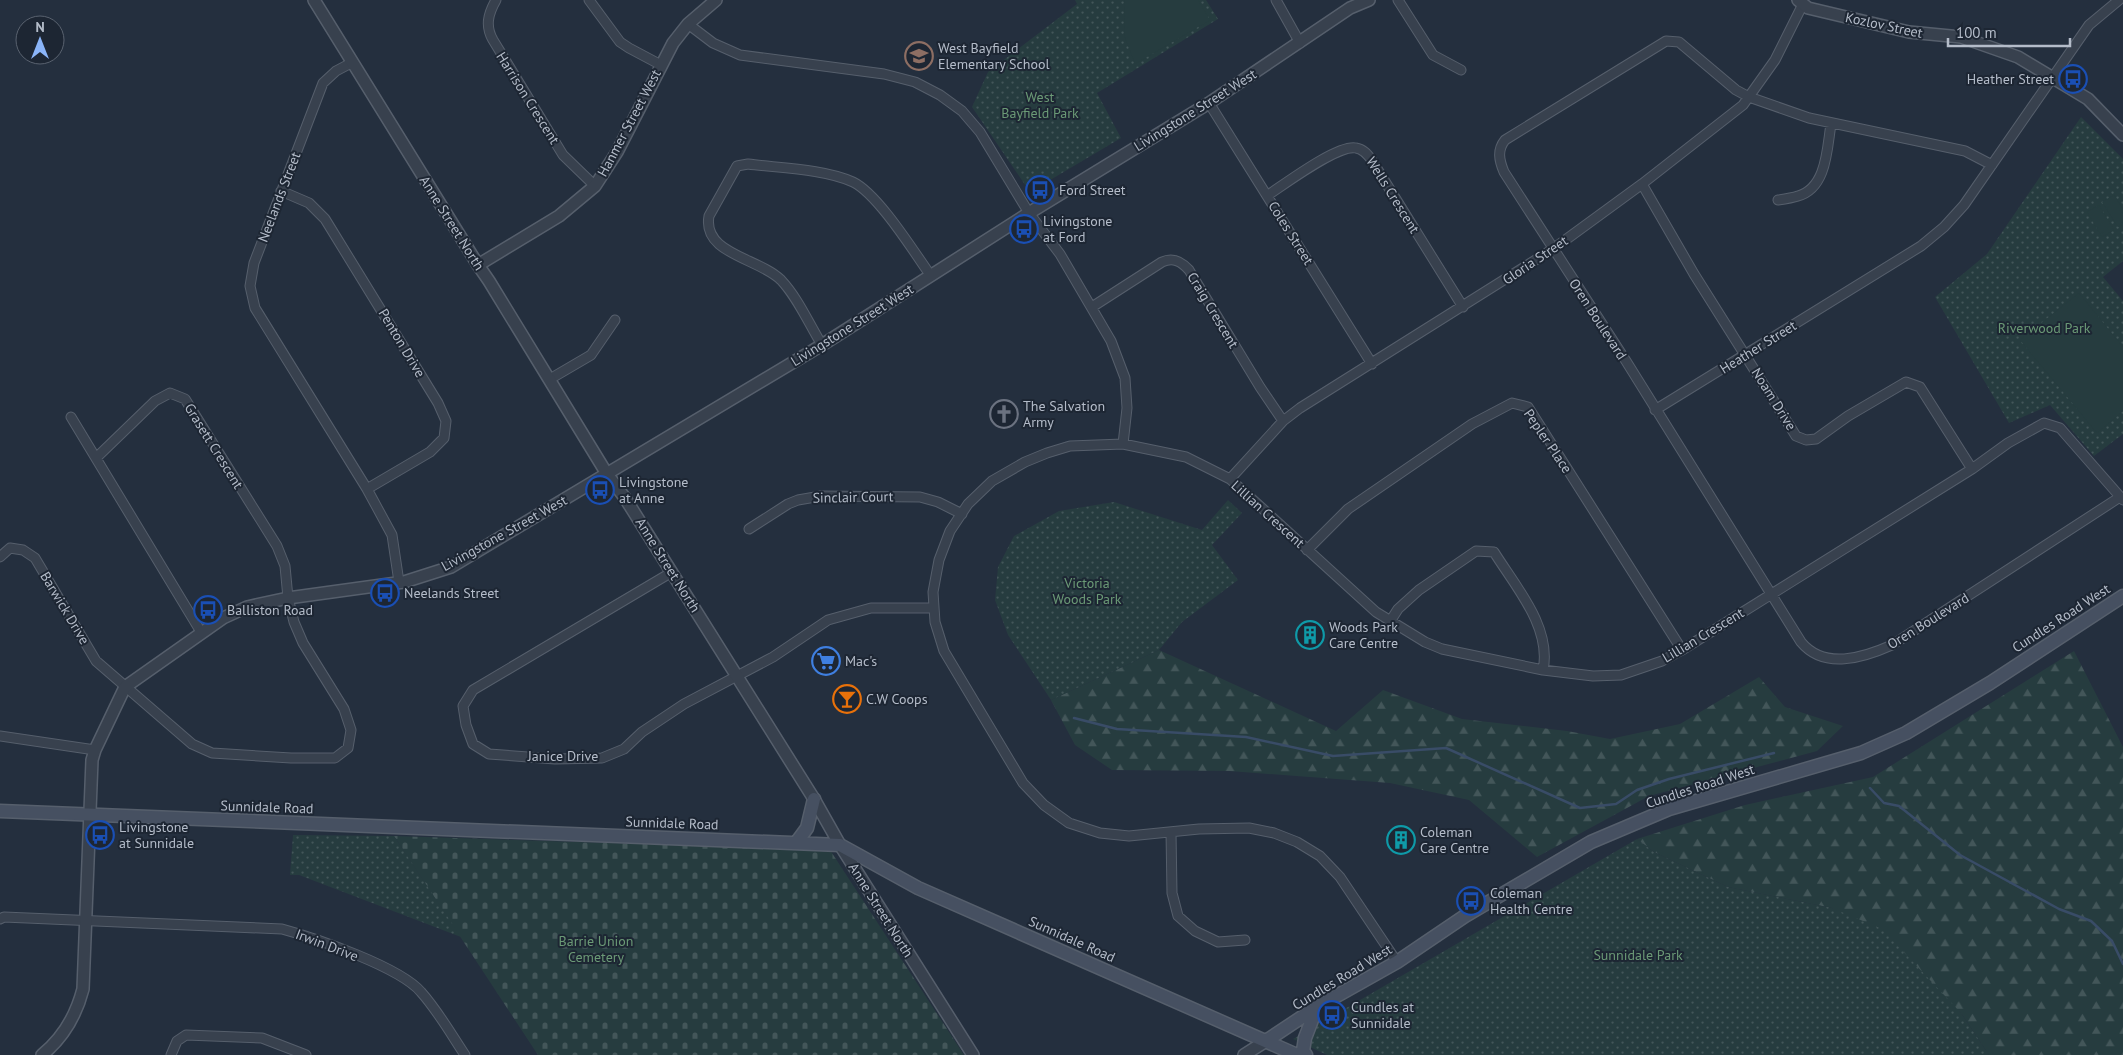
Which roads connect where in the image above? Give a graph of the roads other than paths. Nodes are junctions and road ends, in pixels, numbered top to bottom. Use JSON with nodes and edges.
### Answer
{"nodes":[{"id":1,"x":314,"y":0,"type":"edge"},
{"id":2,"x":496,"y":0,"type":"edge"},
{"id":3,"x":589,"y":0,"type":"edge"},
{"id":4,"x":716,"y":0,"type":"edge"},
{"id":5,"x":1276,"y":0,"type":"edge"},
{"id":6,"x":1369,"y":0,"type":"edge"},
{"id":7,"x":1398,"y":0,"type":"edge"},
{"id":8,"x":2119,"y":0,"type":"edge"},
{"id":9,"x":1801,"y":2,"type":"edge"},
{"id":10,"x":688,"y":24,"type":"junction"},
{"id":11,"x":1300,"y":42,"type":"junction"},
{"id":12,"x":353,"y":62,"type":"junction"},
{"id":13,"x":661,"y":64,"type":"junction"},
{"id":14,"x":1461,"y":70,"type":"dead end"},
{"id":15,"x":2053,"y":76,"type":"junction"},
{"id":16,"x":1749,"y":97,"type":"junction"},
{"id":17,"x":1209,"y":103,"type":"junction"},
{"id":18,"x":1831,"y":124,"type":"junction"},
{"id":19,"x":2123,"y":135,"type":"edge"},
{"id":20,"x":1992,"y":165,"type":"junction"},
{"id":21,"x":1642,"y":184,"type":"junction"},
{"id":22,"x":595,"y":186,"type":"junction"},
{"id":23,"x":281,"y":191,"type":"junction"},
{"id":24,"x":1268,"y":195,"type":"junction"},
{"id":25,"x":1778,"y":200,"type":"dead end"},
{"id":26,"x":1029,"y":213,"type":"junction"},
{"id":27,"x":1553,"y":250,"type":"junction"},
{"id":28,"x":478,"y":265,"type":"junction"},
{"id":29,"x":931,"y":276,"type":"junction"},
{"id":30,"x":1092,"y":307,"type":"junction"},
{"id":31,"x":1464,"y":307,"type":"junction"},
{"id":32,"x":616,"y":320,"type":"dead end"},
{"id":33,"x":822,"y":345,"type":"junction"},
{"id":34,"x":1746,"y":355,"type":"junction"},
{"id":35,"x":1372,"y":364,"type":"junction"},
{"id":36,"x":550,"y":379,"type":"junction"},
{"id":37,"x":1655,"y":410,"type":"junction"},
{"id":38,"x":71,"y":417,"type":"dead end"},
{"id":39,"x":1283,"y":420,"type":"junction"},
{"id":40,"x":1123,"y":444,"type":"junction"},
{"id":41,"x":96,"y":458,"type":"junction"},
{"id":42,"x":1972,"y":469,"type":"junction"},
{"id":43,"x":607,"y":474,"type":"junction"},
{"id":44,"x":1230,"y":479,"type":"junction"},
{"id":45,"x":367,"y":489,"type":"junction"},
{"id":46,"x":2121,"y":499,"type":"edge"},
{"id":47,"x":962,"y":514,"type":"junction"},
{"id":48,"x":748,"y":529,"type":"dead end"},
{"id":49,"x":1307,"y":550,"type":"junction"},
{"id":50,"x":0,"y":557,"type":"edge"},
{"id":51,"x":672,"y":572,"type":"junction"},
{"id":52,"x":399,"y":582,"type":"junction"},
{"id":53,"x":1771,"y":594,"type":"junction"},
{"id":54,"x":2123,"y":596,"type":"edge"},
{"id":55,"x":288,"y":598,"type":"junction"},
{"id":56,"x":934,"y":608,"type":"junction"},
{"id":57,"x":1391,"y":620,"type":"junction"},
{"id":58,"x":202,"y":632,"type":"junction"},
{"id":59,"x":1682,"y":650,"type":"junction"},
{"id":60,"x":1543,"y":670,"type":"junction"},
{"id":61,"x":738,"y":677,"type":"junction"},
{"id":62,"x":125,"y":687,"type":"junction"},
{"id":63,"x":0,"y":736,"type":"edge"},
{"id":64,"x":95,"y":750,"type":"junction"},
{"id":65,"x":814,"y":799,"type":"junction"},
{"id":66,"x":0,"y":811,"type":"edge"},
{"id":67,"x":90,"y":814,"type":"junction"},
{"id":68,"x":1171,"y":832,"type":"junction"},
{"id":69,"x":796,"y":843,"type":"junction"},
{"id":70,"x":840,"y":845,"type":"junction"},
{"id":71,"x":0,"y":919,"type":"edge"},
{"id":72,"x":86,"y":920,"type":"junction"},
{"id":73,"x":1245,"y":940,"type":"dead end"},
{"id":74,"x":1396,"y":962,"type":"junction"},
{"id":75,"x":1317,"y":1007,"type":"junction"},
{"id":76,"x":1266,"y":1041,"type":"junction"},
{"id":77,"x":43,"y":1055,"type":"edge"},
{"id":78,"x":170,"y":1055,"type":"edge"},
{"id":79,"x":306,"y":1055,"type":"edge"},
{"id":80,"x":465,"y":1055,"type":"edge"},
{"id":81,"x":973,"y":1055,"type":"edge"},
{"id":82,"x":1244,"y":1055,"type":"edge"},
{"id":83,"x":1297,"y":1055,"type":"edge"},
{"id":84,"x":1306,"y":1055,"type":"edge"}],
"edges":[{"from":1,"to":12,"type":"street","name":"Anne Street North"},
{"from":2,"to":22,"type":"street","name":"Harrison Crescent"},
{"from":3,"to":13,"type":"street"},
{"from":4,"to":10,"type":"street","name":"Hanmer Street West"},
{"from":5,"to":11,"type":"street"},
{"from":6,"to":11,"type":"street","name":"Livingstone Street West"},
{"from":7,"to":14,"type":"street"},
{"from":8,"to":15,"type":"street","name":"Heather Street"},
{"from":9,"to":15,"type":"street","name":"Kozlov Street"},
{"from":9,"to":16,"type":"street","name":"Gloria Street"},
{"from":10,"to":13,"type":"street","name":"Hanmer Street West"},
{"from":10,"to":26,"type":"street"},
{"from":11,"to":17,"type":"street","name":"Livingstone Street West"},
{"from":12,"to":23,"type":"street","name":"Neelands Street"},
{"from":12,"to":28,"type":"street","name":"Anne Street North"},
{"from":13,"to":22,"type":"street","name":"Hanmer Street West"},
{"from":15,"to":19,"type":"street","name":"Kozlov Street"},
{"from":15,"to":20,"type":"street","name":"Heather Street"},
{"from":16,"to":18,"type":"street","name":"Oren Boulevard"},
{"from":16,"to":21,"type":"street","name":"Gloria Street"},
{"from":16,"to":27,"type":"street","name":"Oren Boulevard"},
{"from":17,"to":24,"type":"street","name":"Coles Street"},
{"from":17,"to":26,"type":"street","name":"Livingstone Street West"},
{"from":18,"to":20,"type":"street","name":"Oren Boulevard"},
{"from":18,"to":25,"type":"street"},
{"from":20,"to":34,"type":"street","name":"Heather Street"},
{"from":21,"to":27,"type":"street","name":"Gloria Street"},
{"from":21,"to":34,"type":"street","name":"Noam Drive"},
{"from":22,"to":28,"type":"street","name":"Hanmer Street West"},
{"from":23,"to":45,"type":"street","name":"Neelands Street"},
{"from":23,"to":45,"type":"street","name":"Penton Drive"},
{"from":24,"to":31,"type":"street","name":"Wells Crescent"},
{"from":24,"to":35,"type":"street","name":"Coles Street"},
{"from":26,"to":29,"type":"street","name":"Livingstone Street West"},
{"from":26,"to":30,"type":"street"},
{"from":27,"to":31,"type":"street","name":"Gloria Street"},
{"from":27,"to":37,"type":"street","name":"Oren Boulevard"},
{"from":28,"to":36,"type":"street","name":"Anne Street North"},
{"from":29,"to":33,"type":"street","name":"Livingstone Street West"},
{"from":29,"to":33,"type":"street"},
{"from":30,"to":39,"type":"street","name":"Craig Crescent"},
{"from":30,"to":40,"type":"street"},
{"from":31,"to":35,"type":"street","name":"Gloria Street"},
{"from":32,"to":36,"type":"street"},
{"from":33,"to":43,"type":"street","name":"Livingstone Street West"},
{"from":34,"to":37,"type":"street","name":"Heather Street"},
{"from":34,"to":42,"type":"street","name":"Noam Drive"},
{"from":35,"to":39,"type":"street","name":"Gloria Street"},
{"from":36,"to":43,"type":"street","name":"Anne Street North"},
{"from":37,"to":53,"type":"street","name":"Oren Boulevard"},
{"from":38,"to":41,"type":"street"},
{"from":39,"to":44,"type":"street","name":"Gloria Street"},
{"from":40,"to":44,"type":"street","name":"Lillian Crescent"},
{"from":40,"to":47,"type":"street","name":"Lillian Crescent"},
{"from":41,"to":55,"type":"street","name":"Grasett Crescent"},
{"from":41,"to":58,"type":"street"},
{"from":42,"to":46,"type":"street","name":"Lillian Crescent"},
{"from":42,"to":53,"type":"street","name":"Lillian Crescent"},
{"from":43,"to":51,"type":"street","name":"Anne Street North"},
{"from":43,"to":52,"type":"street","name":"Livingstone Street West"},
{"from":44,"to":49,"type":"street","name":"Lillian Crescent"},
{"from":45,"to":52,"type":"street","name":"Neelands Street"},
{"from":46,"to":53,"type":"street","name":"Oren Boulevard"},
{"from":47,"to":48,"type":"street","name":"Sinclair Court"},
{"from":47,"to":56,"type":"street","name":"Lillian Crescent"},
{"from":49,"to":57,"type":"street","name":"Lillian Crescent"},
{"from":49,"to":59,"type":"street","name":"Pepler Place"},
{"from":50,"to":62,"type":"street","name":"Barwick Drive"},
{"from":51,"to":61,"type":"street","name":"Anne Street North"},
{"from":51,"to":61,"type":"street","name":"Janice Drive"},
{"from":52,"to":55,"type":"street","name":"Livingstone Street West"},
{"from":53,"to":59,"type":"street","name":"Lillian Crescent"},
{"from":54,"to":74,"type":"main road","name":"Cundles Road West"},
{"from":55,"to":58,"type":"street","name":"Livingstone Street West"},
{"from":55,"to":62,"type":"street"},
{"from":56,"to":61,"type":"street","name":"Janice Drive"},
{"from":56,"to":68,"type":"street","name":"Lillian Crescent"},
{"from":57,"to":60,"type":"street","name":"Lillian Crescent"},
{"from":57,"to":60,"type":"street"},
{"from":58,"to":62,"type":"street","name":"Livingstone Street West"},
{"from":59,"to":60,"type":"street","name":"Lillian Crescent"},
{"from":61,"to":65,"type":"street","name":"Anne Street North"},
{"from":62,"to":64,"type":"street","name":"Livingstone Street West"},
{"from":63,"to":64,"type":"street"},
{"from":64,"to":67,"type":"street","name":"Livingstone Street West"},
{"from":65,"to":69,"type":"main road"},
{"from":65,"to":70,"type":"street","name":"Anne Street North"},
{"from":66,"to":67,"type":"main road","name":"Sunnidale Road"},
{"from":67,"to":69,"type":"main road","name":"Sunnidale Road"},
{"from":67,"to":72,"type":"street","name":"Livingstone Street West"},
{"from":68,"to":73,"type":"street"},
{"from":68,"to":74,"type":"street","name":"Lillian Crescent"},
{"from":69,"to":70,"type":"main road","name":"Sunnidale Road"},
{"from":70,"to":76,"type":"main road","name":"Sunnidale Road"},
{"from":70,"to":81,"type":"street","name":"Anne Street North"},
{"from":71,"to":72,"type":"street","name":"Irwin Drive"},
{"from":72,"to":77,"type":"street","name":"Livingstone Street West"},
{"from":72,"to":80,"type":"street","name":"Irwin Drive"},
{"from":74,"to":75,"type":"main road","name":"Cundles Road West"},
{"from":75,"to":76,"type":"main road","name":"Cundles Road West"},
{"from":75,"to":84,"type":"main road"},
{"from":76,"to":82,"type":"street","name":"Cundles Road West"},
{"from":76,"to":83,"type":"main road","name":"Sunnidale Road"},
{"from":78,"to":79,"type":"street"}]}
